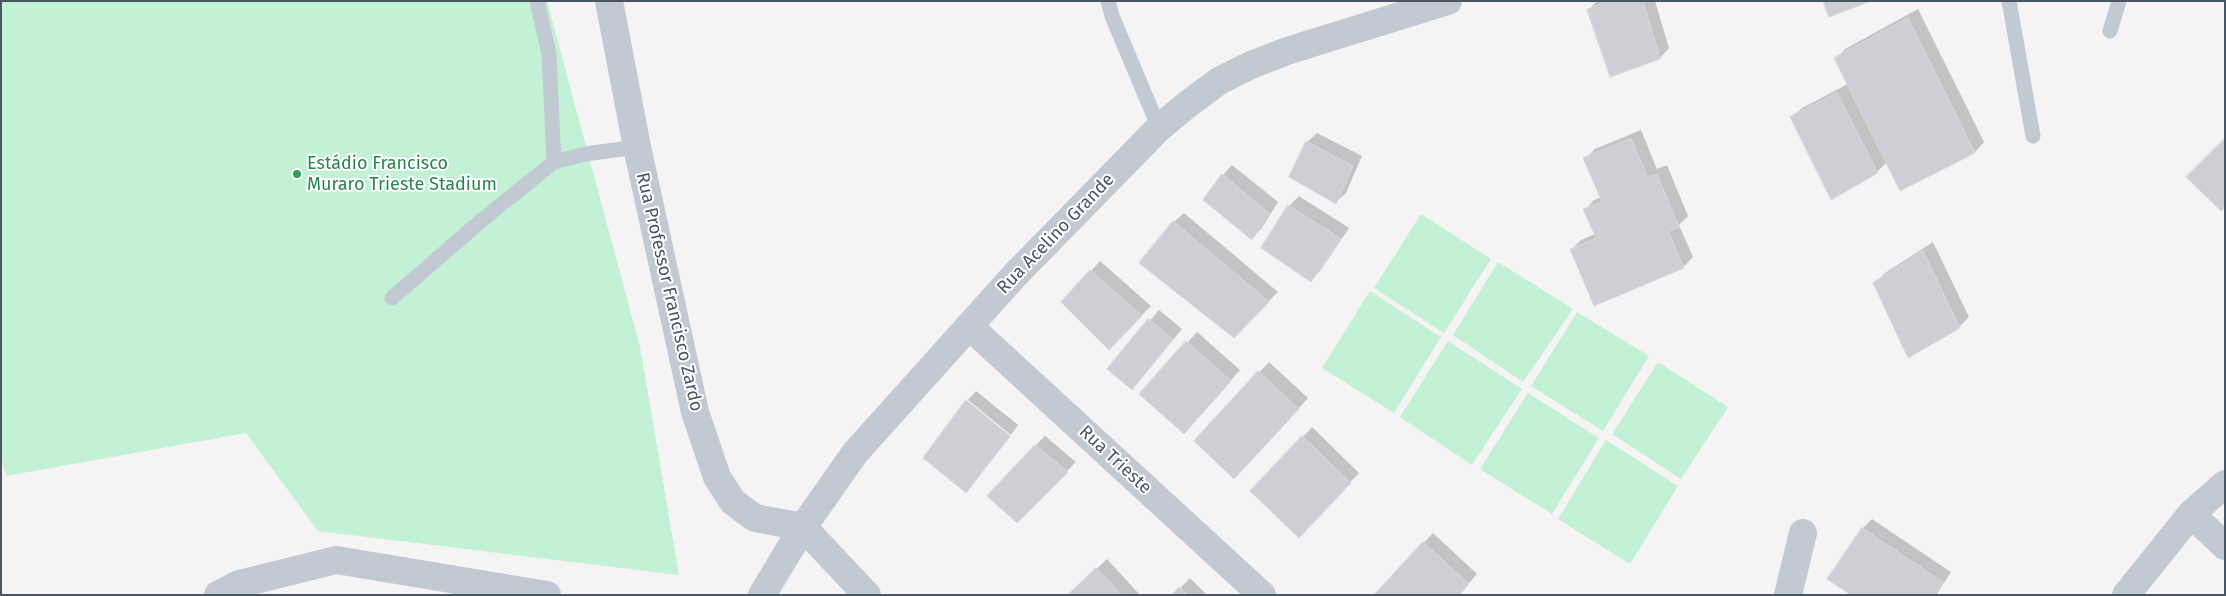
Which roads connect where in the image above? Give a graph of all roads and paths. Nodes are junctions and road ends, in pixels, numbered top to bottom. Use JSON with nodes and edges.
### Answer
{"nodes":[{"id":1,"x":537,"y":1,"type":"edge"},
{"id":2,"x":609,"y":1,"type":"edge"},
{"id":3,"x":1108,"y":1,"type":"edge"},
{"id":4,"x":1448,"y":1,"type":"edge"},
{"id":5,"x":2009,"y":1,"type":"edge"},
{"id":6,"x":2119,"y":1,"type":"edge"},
{"id":7,"x":2110,"y":31,"type":"dead end"},
{"id":8,"x":1160,"y":128,"type":"junction"},
{"id":9,"x":2033,"y":136,"type":"dead end"},
{"id":10,"x":636,"y":147,"type":"junction"},
{"id":11,"x":554,"y":162,"type":"junction"},
{"id":12,"x":392,"y":298,"type":"dead end"},
{"id":13,"x":969,"y":326,"type":"junction"},
{"id":14,"x":2225,"y":484,"type":"edge"},
{"id":15,"x":2191,"y":514,"type":"junction"},
{"id":16,"x":803,"y":527,"type":"junction"},
{"id":17,"x":1803,"y":533,"type":"dead end"},
{"id":18,"x":2225,"y":546,"type":"edge"},
{"id":19,"x":218,"y":595,"type":"edge"},
{"id":20,"x":547,"y":595,"type":"edge"},
{"id":21,"x":762,"y":595,"type":"edge"},
{"id":22,"x":868,"y":595,"type":"edge"},
{"id":23,"x":1262,"y":595,"type":"edge"},
{"id":24,"x":1788,"y":595,"type":"edge"},
{"id":25,"x":2126,"y":595,"type":"edge"}],
"edges":[{"from":1,"to":11,"type":"lane"},
{"from":2,"to":10,"type":"street","name":"Rua Professor Francisco Zardo"},
{"from":3,"to":8,"type":"lane"},
{"from":4,"to":8,"type":"street","name":"Rua Acelino Grande"},
{"from":5,"to":9,"type":"lane"},
{"from":6,"to":7,"type":"lane"},
{"from":8,"to":13,"type":"street","name":"Rua Acelino Grande"},
{"from":10,"to":11,"type":"lane"},
{"from":10,"to":16,"type":"street","name":"Rua Professor Francisco Zardo"},
{"from":11,"to":12,"type":"lane"},
{"from":13,"to":16,"type":"street","name":"Rua Acelino Grande"},
{"from":13,"to":23,"type":"street","name":"Rua Trieste"},
{"from":14,"to":15,"type":"street"},
{"from":15,"to":18,"type":"street"},
{"from":15,"to":25,"type":"street"},
{"from":16,"to":21,"type":"street","name":"Rua Acelino Grande"},
{"from":16,"to":22,"type":"street"},
{"from":17,"to":24,"type":"street"},
{"from":19,"to":20,"type":"street"}]}
